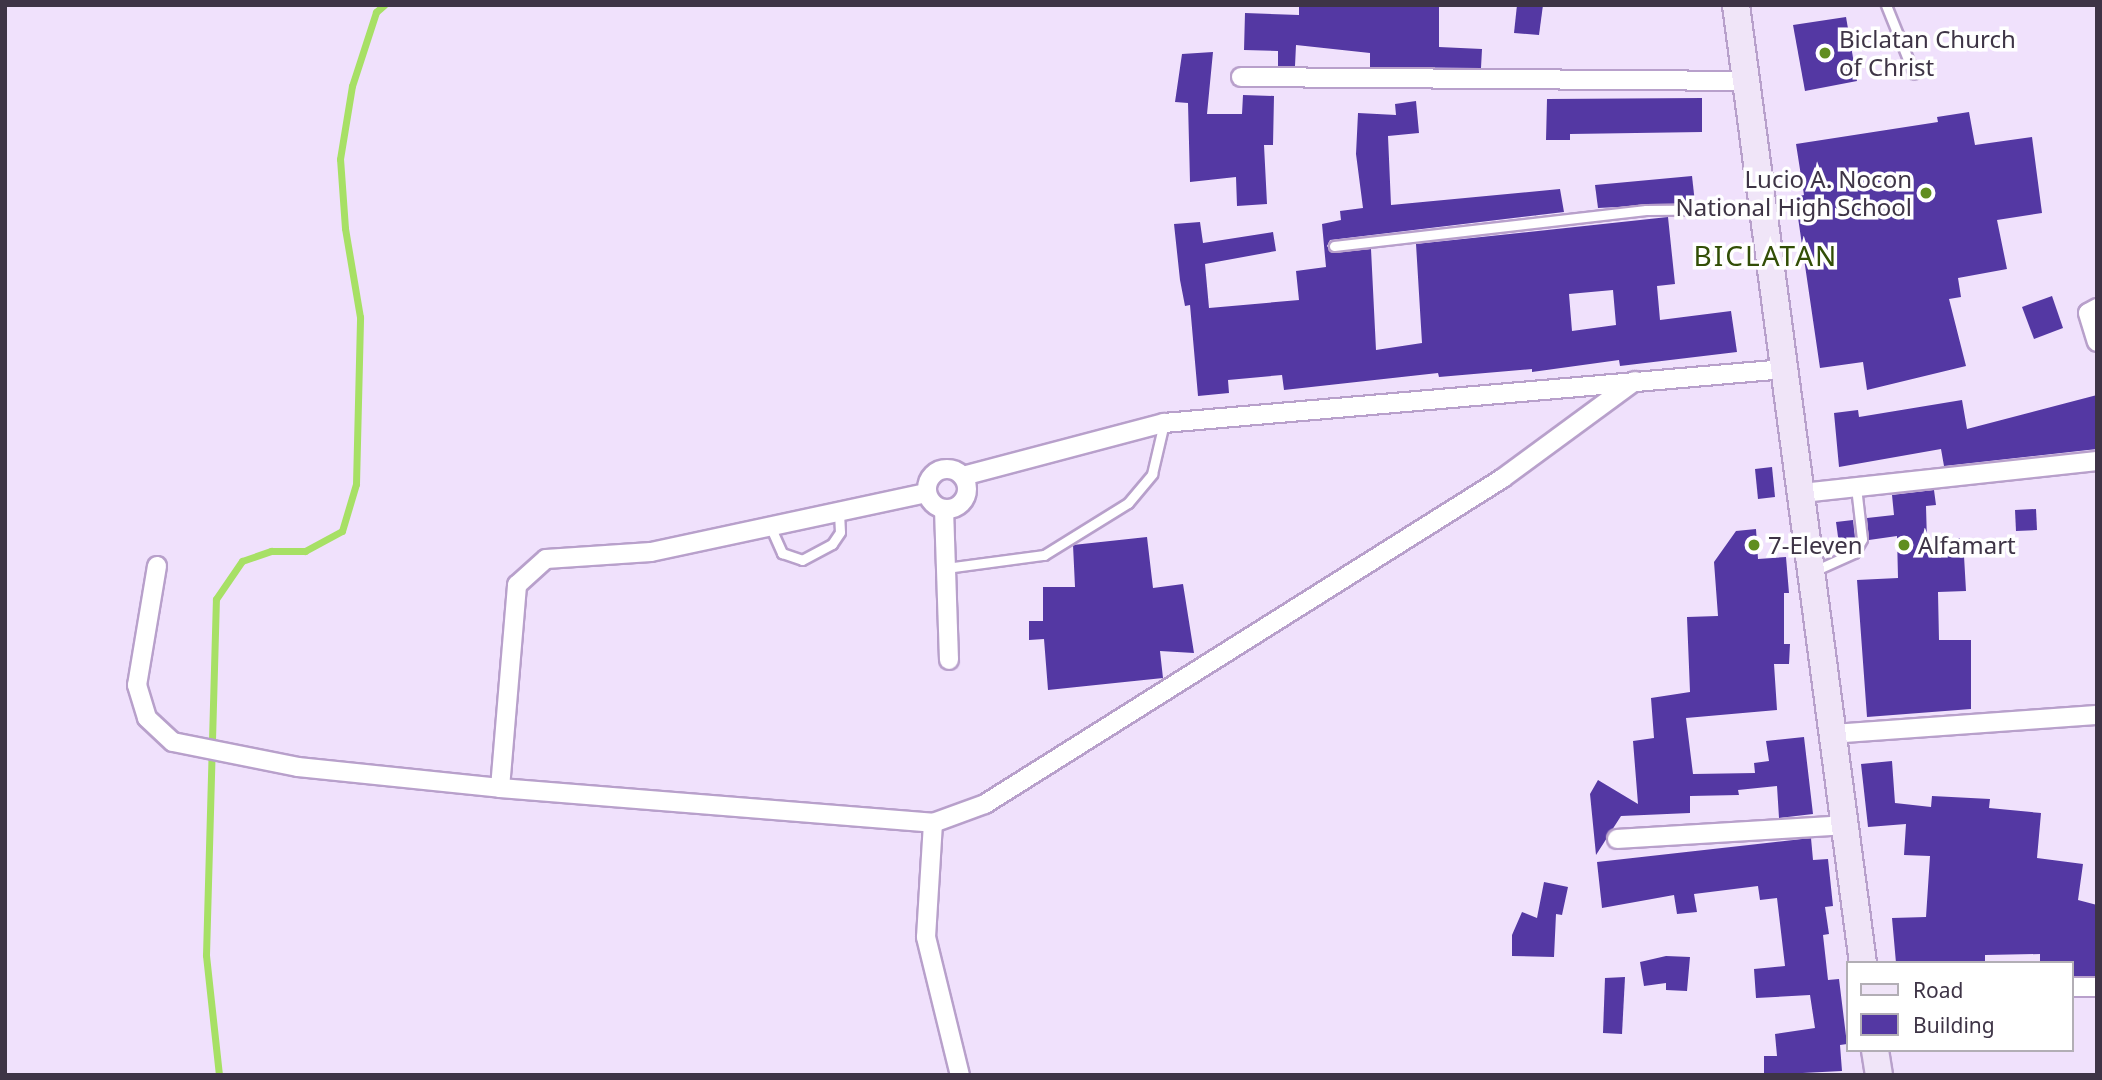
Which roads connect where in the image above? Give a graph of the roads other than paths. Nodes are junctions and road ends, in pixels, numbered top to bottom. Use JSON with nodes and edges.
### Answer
{"nodes":[{"id":1,"x":1736,"y":5,"type":"edge"},
{"id":2,"x":1886,"y":5,"type":"edge"},
{"id":3,"x":1914,"y":74,"type":"dead end"},
{"id":4,"x":1241,"y":77,"type":"dead end"},
{"id":5,"x":1747,"y":81,"type":"junction"},
{"id":6,"x":1762,"y":209,"type":"junction"},
{"id":7,"x":1334,"y":246,"type":"dead end"},
{"id":8,"x":2097,"y":308,"type":"edge"},
{"id":9,"x":2097,"y":342,"type":"edge"},
{"id":10,"x":1785,"y":369,"type":"junction"},
{"id":11,"x":1635,"y":381,"type":"junction"},
{"id":12,"x":1164,"y":423,"type":"junction"},
{"id":13,"x":2097,"y":461,"type":"edge"},
{"id":14,"x":963,"y":476,"type":"junction"},
{"id":15,"x":1856,"y":487,"type":"junction"},
{"id":16,"x":927,"y":493,"type":"junction"},
{"id":17,"x":1802,"y":493,"type":"junction"},
{"id":18,"x":944,"y":509,"type":"junction"},
{"id":19,"x":839,"y":514,"type":"junction"},
{"id":20,"x":770,"y":526,"type":"junction"},
{"id":21,"x":158,"y":566,"type":"dead end"},
{"id":22,"x":946,"y":568,"type":"junction"},
{"id":23,"x":1812,"y":572,"type":"junction"},
{"id":24,"x":949,"y":660,"type":"dead end"},
{"id":25,"x":2097,"y":715,"type":"edge"},
{"id":26,"x":1832,"y":734,"type":"junction"},
{"id":27,"x":500,"y":788,"type":"junction"},
{"id":28,"x":933,"y":823,"type":"junction"},
{"id":29,"x":1843,"y":825,"type":"junction"},
{"id":30,"x":1617,"y":839,"type":"dead end"},
{"id":31,"x":1863,"y":961,"type":"edge"},
{"id":32,"x":2074,"y":987,"type":"edge"},
{"id":33,"x":2097,"y":987,"type":"edge"},
{"id":34,"x":1875,"y":1052,"type":"edge"},
{"id":35,"x":960,"y":1075,"type":"edge"},
{"id":36,"x":1879,"y":1075,"type":"edge"}],
"edges":[{"from":1,"to":5,"type":"main road"},
{"from":2,"to":3,"type":"lane"},
{"from":4,"to":5,"type":"street"},
{"from":5,"to":6,"type":"main road"},
{"from":6,"to":7,"type":"lane"},
{"from":6,"to":10,"type":"main road"},
{"from":8,"to":9,"type":"street"},
{"from":10,"to":11,"type":"street"},
{"from":10,"to":17,"type":"main road"},
{"from":11,"to":12,"type":"street"},
{"from":11,"to":28,"type":"street"},
{"from":12,"to":14,"type":"street"},
{"from":12,"to":22,"type":"lane"},
{"from":13,"to":15,"type":"street"},
{"from":14,"to":16,"type":"street"},
{"from":14,"to":18,"type":"street"},
{"from":15,"to":17,"type":"street"},
{"from":15,"to":23,"type":"lane"},
{"from":16,"to":18,"type":"street"},
{"from":16,"to":19,"type":"street"},
{"from":17,"to":23,"type":"main road"},
{"from":18,"to":22,"type":"street"},
{"from":19,"to":20,"type":"street"},
{"from":19,"to":20,"type":"lane"},
{"from":20,"to":27,"type":"street"},
{"from":21,"to":27,"type":"street"},
{"from":22,"to":24,"type":"street"},
{"from":23,"to":26,"type":"main road"},
{"from":25,"to":26,"type":"street"},
{"from":26,"to":29,"type":"main road"},
{"from":27,"to":28,"type":"street"},
{"from":28,"to":35,"type":"street"},
{"from":29,"to":30,"type":"street"},
{"from":29,"to":31,"type":"main road"},
{"from":32,"to":33,"type":"street"},
{"from":34,"to":36,"type":"main road"}]}
